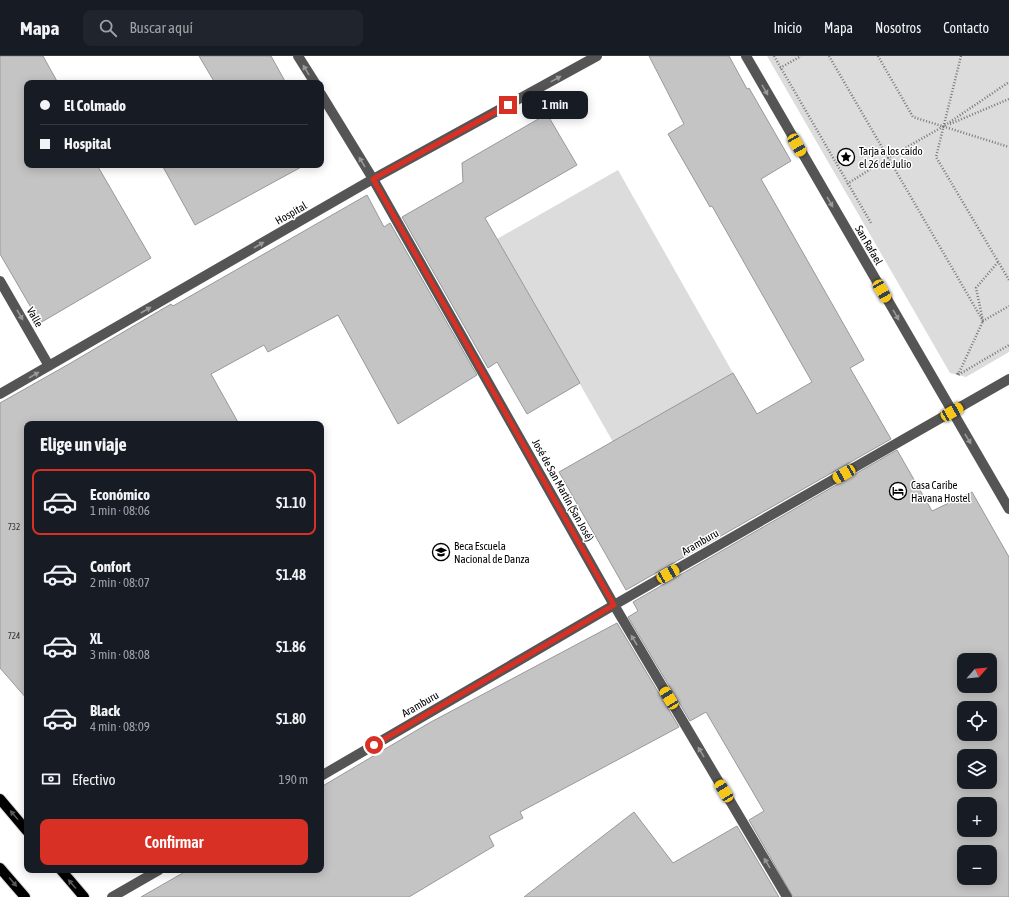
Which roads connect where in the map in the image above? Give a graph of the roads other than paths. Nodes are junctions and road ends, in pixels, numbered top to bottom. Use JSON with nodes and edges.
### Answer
{"nodes":[{"id":1,"x":298,"y":56,"type":"edge"},
{"id":2,"x":596,"y":56,"type":"edge"},
{"id":3,"x":746,"y":56,"type":"edge"},
{"id":4,"x":313,"y":80,"type":"edge"},
{"id":5,"x":324,"y":99,"type":"edge"},
{"id":6,"x":373,"y":179,"type":"junction"},
{"id":7,"x":0,"y":281,"type":"edge"},
{"id":8,"x":49,"y":366,"type":"junction"},
{"id":9,"x":1009,"y":379,"type":"edge"},
{"id":10,"x":0,"y":394,"type":"edge"},
{"id":11,"x":952,"y":412,"type":"junction"},
{"id":12,"x":1009,"y":509,"type":"edge"},
{"id":13,"x":614,"y":605,"type":"junction"},
{"id":14,"x":324,"y":774,"type":"edge"},
{"id":15,"x":0,"y":799,"type":"edge"},
{"id":16,"x":24,"y":827,"type":"edge"},
{"id":17,"x":0,"y":868,"type":"edge"},
{"id":18,"x":64,"y":873,"type":"edge"},
{"id":19,"x":154,"y":873,"type":"edge"},
{"id":20,"x":25,"y":897,"type":"edge"},
{"id":21,"x":84,"y":897,"type":"edge"},
{"id":22,"x":112,"y":897,"type":"edge"},
{"id":23,"x":787,"y":897,"type":"edge"}],
"edges":[{"from":4,"to":1,"type":"street","one_way":true},
{"from":6,"to":2,"type":"street","name":"Hospital","one_way":true},
{"from":3,"to":11,"type":"street","name":"San Rafael","one_way":true},
{"from":6,"to":5,"type":"street","name":"José de San Martín (San José)","one_way":true},
{"from":8,"to":6,"type":"street","name":"Hospital","one_way":true},
{"from":6,"to":13,"type":"street","name":"José de San Martín (San José)"},
{"from":7,"to":8,"type":"street","name":"Valle","one_way":true},
{"from":10,"to":8,"type":"street","name":"Hospital","one_way":true},
{"from":9,"to":11,"type":"street","name":"Aramburu"},
{"from":11,"to":12,"type":"street","name":"San Rafael","one_way":true},
{"from":11,"to":13,"type":"street","name":"Aramburu"},
{"from":13,"to":14,"type":"street","name":"Aramburu"},
{"from":23,"to":13,"type":"street","name":"José de San Martín (San José)","one_way":true},
{"from":16,"to":15,"type":"main road","one_way":true},
{"from":17,"to":20,"type":"main road","one_way":true},
{"from":21,"to":18,"type":"main road","one_way":true},
{"from":19,"to":22,"type":"street"}]}
